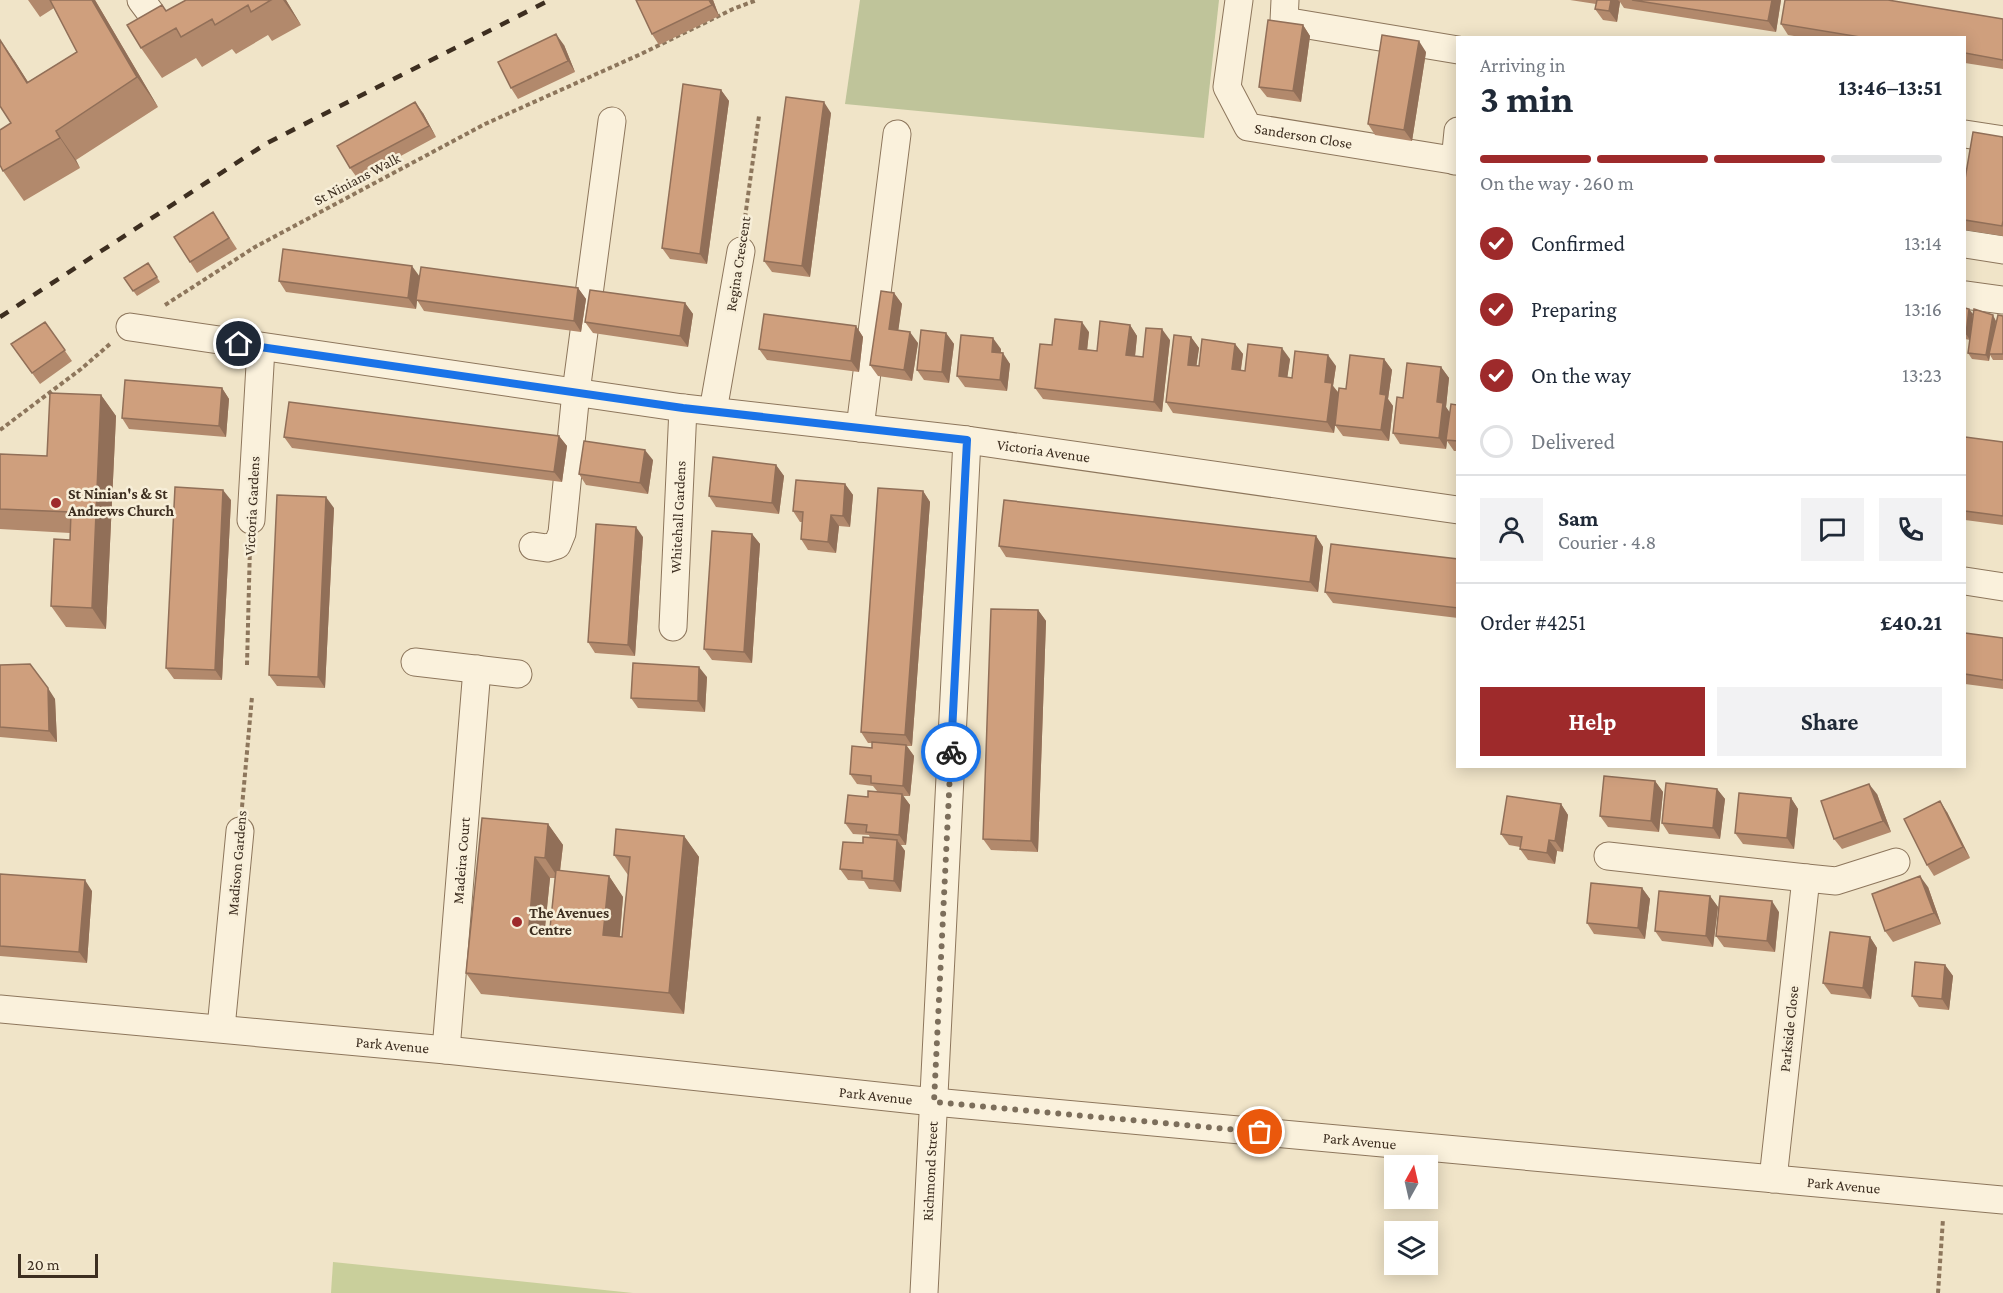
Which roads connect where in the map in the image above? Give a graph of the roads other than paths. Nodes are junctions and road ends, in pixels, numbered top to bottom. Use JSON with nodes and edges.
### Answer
{"nodes":[{"id":1,"x":1239,"y":0,"type":"edge"},
{"id":2,"x":1285,"y":0,"type":"edge"},
{"id":3,"x":1456,"y":50,"type":"edge"},
{"id":4,"x":612,"y":121,"type":"dead end"},
{"id":5,"x":897,"y":134,"type":"dead end"},
{"id":6,"x":1966,"y":134,"type":"edge"},
{"id":7,"x":2003,"y":140,"type":"edge"},
{"id":8,"x":1456,"y":161,"type":"edge"},
{"id":9,"x":1966,"y":244,"type":"edge"},
{"id":10,"x":2003,"y":250,"type":"edge"},
{"id":11,"x":741,"y":251,"type":"road end"},
{"id":12,"x":1966,"y":295,"type":"edge"},
{"id":13,"x":2003,"y":300,"type":"edge"},
{"id":14,"x":130,"y":327,"type":"road end"},
{"id":15,"x":261,"y":348,"type":"junction"},
{"id":16,"x":576,"y":392,"type":"junction"},
{"id":17,"x":683,"y":408,"type":"junction"},
{"id":18,"x":713,"y":411,"type":"junction"},
{"id":19,"x":860,"y":428,"type":"junction"},
{"id":20,"x":967,"y":440,"type":"junction"},
{"id":21,"x":1456,"y":510,"type":"edge"},
{"id":22,"x":251,"y":520,"type":"road end"},
{"id":23,"x":533,"y":546,"type":"dead end"},
{"id":24,"x":1966,"y":581,"type":"edge"},
{"id":25,"x":2003,"y":586,"type":"edge"},
{"id":26,"x":673,"y":627,"type":"dead end"},
{"id":27,"x":415,"y":662,"type":"dead end"},
{"id":28,"x":477,"y":669,"type":"junction"},
{"id":29,"x":518,"y":674,"type":"dead end"},
{"id":30,"x":240,"y":831,"type":"road end"},
{"id":31,"x":1608,"y":856,"type":"dead end"},
{"id":32,"x":1896,"y":862,"type":"dead end"},
{"id":33,"x":1806,"y":878,"type":"junction"},
{"id":34,"x":0,"y":1009,"type":"edge"},
{"id":35,"x":221,"y":1028,"type":"junction"},
{"id":36,"x":446,"y":1050,"type":"junction"},
{"id":37,"x":934,"y":1102,"type":"junction"},
{"id":38,"x":1773,"y":1179,"type":"junction"},
{"id":39,"x":2003,"y":1200,"type":"edge"},
{"id":40,"x":924,"y":1293,"type":"edge"}],
"edges":[{"from":1,"to":8,"type":"street","name":"Sanderson Close"},
{"from":2,"to":3,"type":"street"},
{"from":4,"to":16,"type":"street"},
{"from":5,"to":19,"type":"street"},
{"from":6,"to":7,"type":"street"},
{"from":9,"to":10,"type":"street"},
{"from":11,"to":18,"type":"street","name":"Regina Crescent"},
{"from":12,"to":13,"type":"street"},
{"from":14,"to":15,"type":"street","name":"Victoria Avenue"},
{"from":15,"to":16,"type":"street","name":"Victoria Avenue"},
{"from":15,"to":22,"type":"street","name":"Victoria Gardens"},
{"from":16,"to":17,"type":"street","name":"Victoria Avenue"},
{"from":16,"to":23,"type":"street"},
{"from":17,"to":18,"type":"street","name":"Victoria Avenue"},
{"from":17,"to":26,"type":"street","name":"Whitehall Gardens"},
{"from":18,"to":19,"type":"street","name":"Victoria Avenue"},
{"from":19,"to":20,"type":"street","name":"Victoria Avenue"},
{"from":20,"to":21,"type":"street","name":"Victoria Avenue"},
{"from":20,"to":37,"type":"street","name":"Richmond Street"},
{"from":24,"to":25,"type":"street"},
{"from":27,"to":28,"type":"street"},
{"from":28,"to":29,"type":"street"},
{"from":28,"to":36,"type":"street","name":"Madeira Court"},
{"from":30,"to":35,"type":"street","name":"Madison Gardens"},
{"from":31,"to":33,"type":"street"},
{"from":32,"to":33,"type":"street"},
{"from":33,"to":38,"type":"street","name":"Parkside Close"},
{"from":34,"to":35,"type":"street","name":"Park Avenue"},
{"from":35,"to":36,"type":"street","name":"Park Avenue"},
{"from":36,"to":37,"type":"street","name":"Park Avenue"},
{"from":37,"to":38,"type":"street","name":"Park Avenue"},
{"from":37,"to":40,"type":"street","name":"Richmond Street"},
{"from":38,"to":39,"type":"street","name":"Park Avenue"}]}
